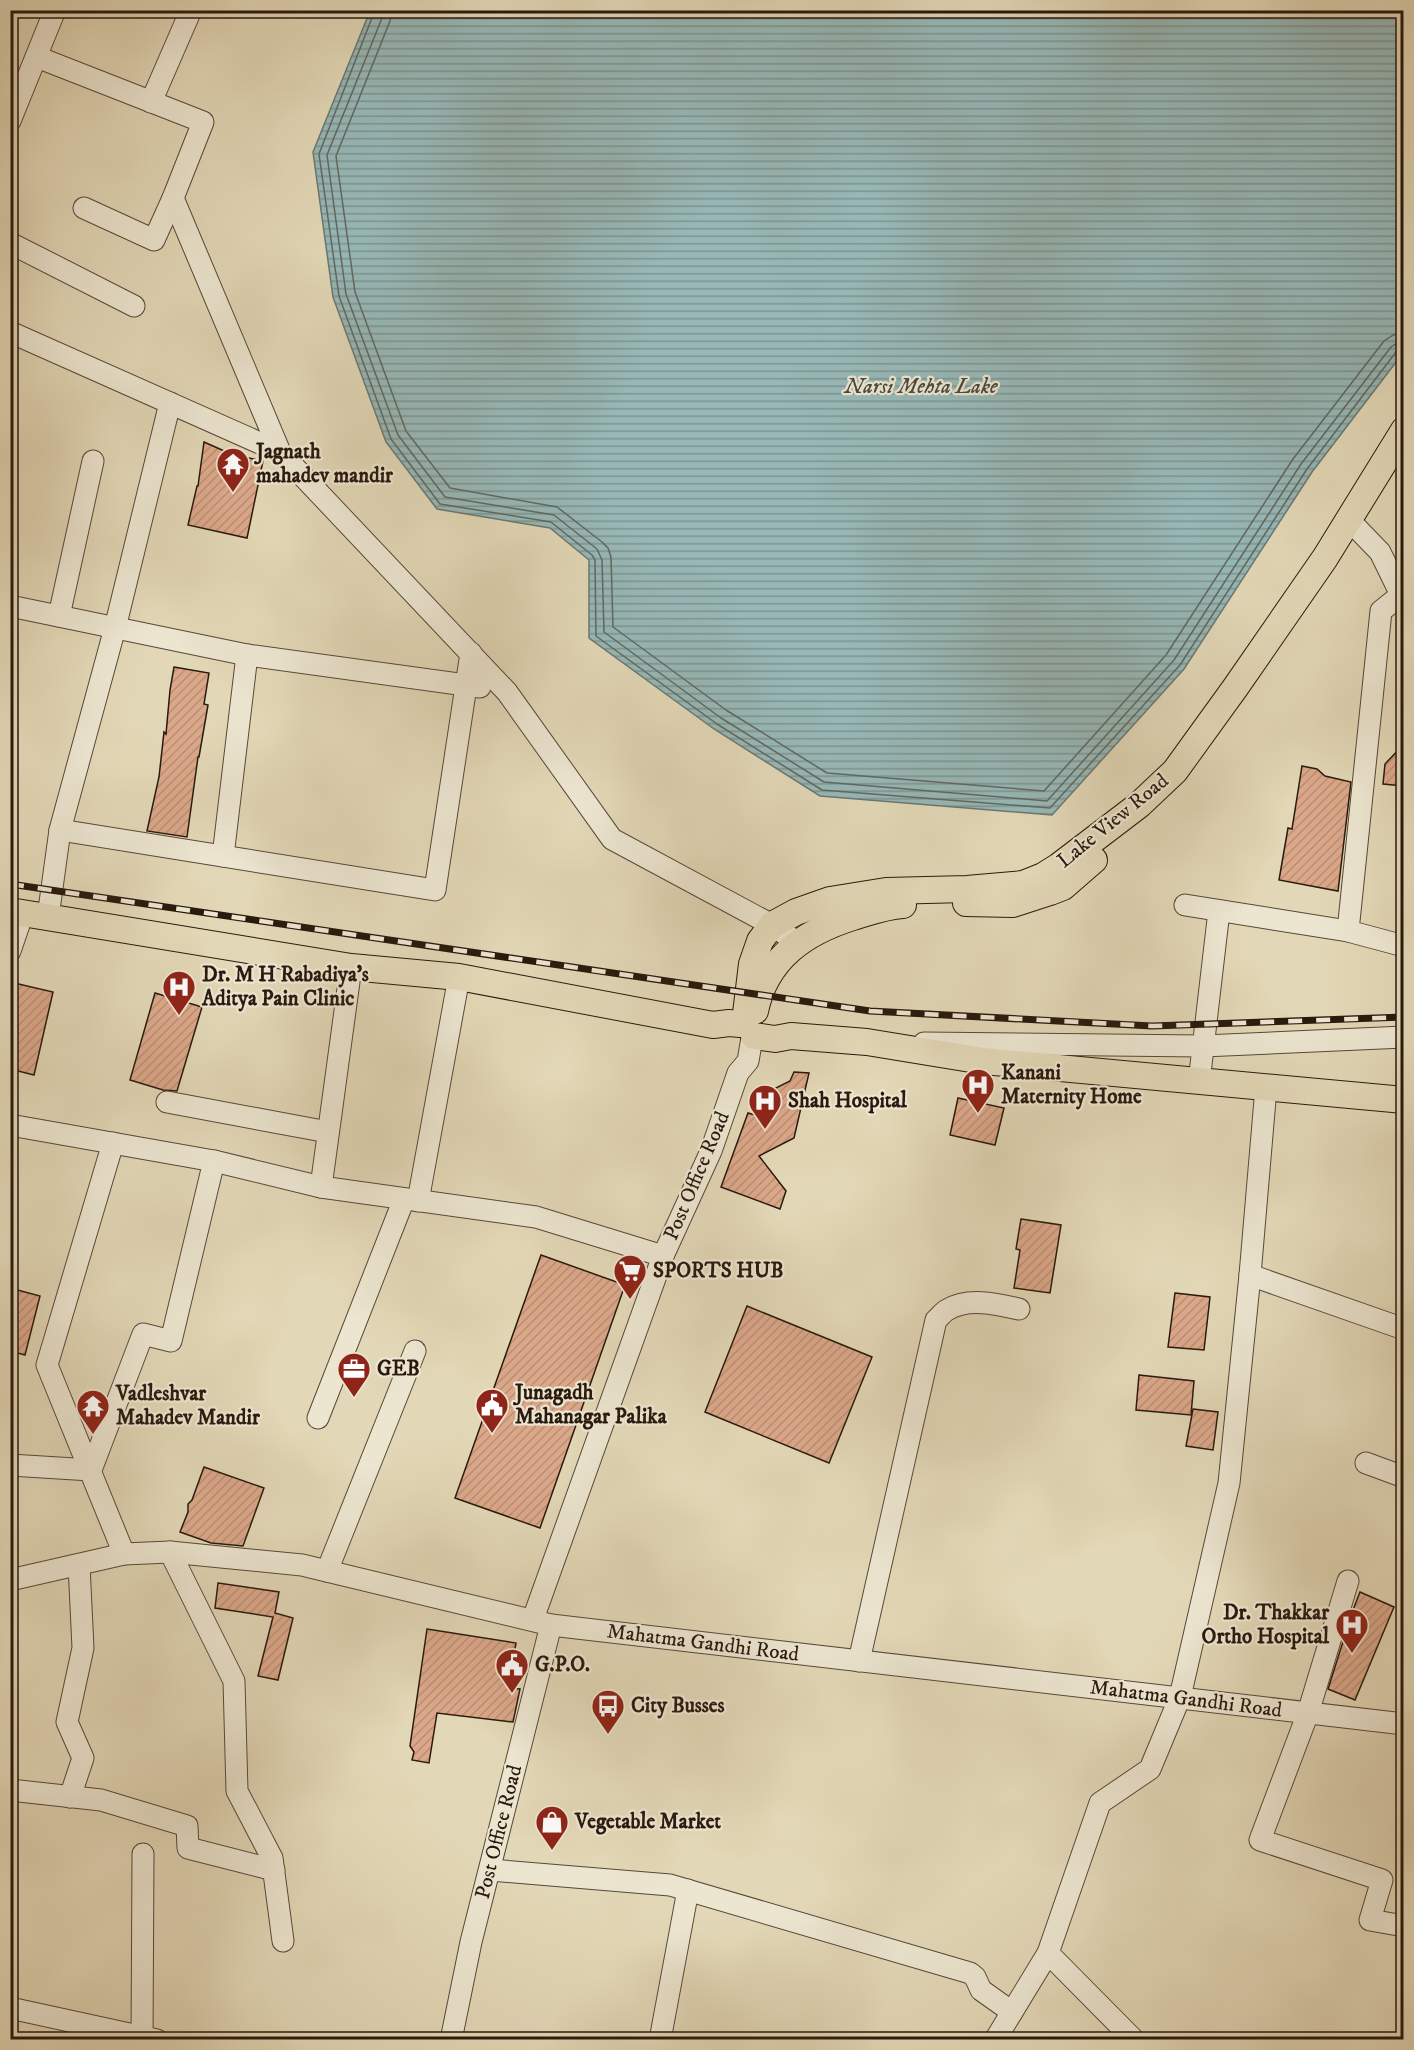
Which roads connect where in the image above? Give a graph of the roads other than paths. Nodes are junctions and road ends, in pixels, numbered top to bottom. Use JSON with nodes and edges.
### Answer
{"nodes":[{"id":1,"x":55,"y":10,"type":"edge"},
{"id":2,"x":191,"y":10,"type":"edge"},
{"id":3,"x":37,"y":57,"type":"junction"},
{"id":4,"x":151,"y":102,"type":"junction"},
{"id":5,"x":11,"y":118,"type":"edge"},
{"id":6,"x":173,"y":198,"type":"junction"},
{"id":7,"x":84,"y":207,"type":"dead end"},
{"id":8,"x":10,"y":243,"type":"edge"},
{"id":9,"x":134,"y":306,"type":"dead end"},
{"id":10,"x":10,"y":332,"type":"edge"},
{"id":11,"x":170,"y":403,"type":"junction"},
{"id":12,"x":1404,"y":430,"type":"edge"},
{"id":13,"x":280,"y":452,"type":"junction"},
{"id":14,"x":93,"y":461,"type":"dead end"},
{"id":15,"x":1404,"y":463,"type":"edge"},
{"id":16,"x":1354,"y":525,"type":"junction"},
{"id":17,"x":1402,"y":595,"type":"edge"},
{"id":18,"x":10,"y":606,"type":"edge"},
{"id":19,"x":59,"y":616,"type":"junction"},
{"id":20,"x":116,"y":628,"type":"junction"},
{"id":21,"x":471,"y":653,"type":"junction"},
{"id":22,"x":247,"y":655,"type":"junction"},
{"id":23,"x":466,"y":685,"type":"junction"},
{"id":24,"x":507,"y":692,"type":"junction"},
{"id":25,"x":60,"y":830,"type":"junction"},
{"id":26,"x":223,"y":856,"type":"junction"},
{"id":27,"x":1185,"y":905,"type":"dead end"},
{"id":28,"x":1219,"y":910,"type":"junction"},
{"id":29,"x":27,"y":913,"type":"edge"},
{"id":30,"x":772,"y":925,"type":"junction"},
{"id":31,"x":1348,"y":931,"type":"junction"},
{"id":32,"x":798,"y":943,"type":"junction"},
{"id":33,"x":1404,"y":946,"type":"edge"},
{"id":34,"x":10,"y":951,"type":"edge"},
{"id":35,"x":351,"y":967,"type":"junction"},
{"id":36,"x":459,"y":977,"type":"junction"},
{"id":37,"x":747,"y":1028,"type":"junction"},
{"id":38,"x":1404,"y":1037,"type":"edge"},
{"id":39,"x":867,"y":1042,"type":"junction"},
{"id":40,"x":1203,"y":1046,"type":"junction"},
{"id":41,"x":1199,"y":1082,"type":"junction"},
{"id":42,"x":1266,"y":1088,"type":"junction"},
{"id":43,"x":1404,"y":1100,"type":"edge"},
{"id":44,"x":167,"y":1102,"type":"dead end"},
{"id":45,"x":10,"y":1125,"type":"edge"},
{"id":46,"x":328,"y":1132,"type":"junction"},
{"id":47,"x":113,"y":1143,"type":"junction"},
{"id":48,"x":214,"y":1161,"type":"junction"},
{"id":49,"x":321,"y":1187,"type":"junction"},
{"id":50,"x":411,"y":1200,"type":"junction"},
{"id":51,"x":663,"y":1256,"type":"junction"},
{"id":52,"x":1250,"y":1275,"type":"junction"},
{"id":53,"x":1019,"y":1309,"type":"dead end"},
{"id":54,"x":1404,"y":1329,"type":"edge"},
{"id":55,"x":415,"y":1351,"type":"dead end"},
{"id":56,"x":318,"y":1418,"type":"dead end"},
{"id":57,"x":1366,"y":1463,"type":"dead end"},
{"id":58,"x":10,"y":1465,"type":"edge"},
{"id":59,"x":91,"y":1470,"type":"junction"},
{"id":60,"x":1404,"y":1477,"type":"edge"},
{"id":61,"x":170,"y":1552,"type":"junction"},
{"id":62,"x":124,"y":1554,"type":"junction"},
{"id":63,"x":79,"y":1565,"type":"junction"},
{"id":64,"x":327,"y":1571,"type":"junction"},
{"id":65,"x":10,"y":1580,"type":"edge"},
{"id":66,"x":1348,"y":1581,"type":"dead end"},
{"id":67,"x":542,"y":1622,"type":"junction"},
{"id":68,"x":859,"y":1661,"type":"junction"},
{"id":69,"x":1180,"y":1697,"type":"junction"},
{"id":70,"x":1308,"y":1713,"type":"junction"},
{"id":71,"x":1404,"y":1724,"type":"edge"},
{"id":72,"x":10,"y":1790,"type":"edge"},
{"id":73,"x":70,"y":1797,"type":"junction"},
{"id":74,"x":143,"y":1854,"type":"dead end"},
{"id":75,"x":274,"y":1869,"type":"junction"},
{"id":76,"x":490,"y":1870,"type":"junction"},
{"id":77,"x":688,"y":1890,"type":"junction"},
{"id":78,"x":1404,"y":1926,"type":"edge"},
{"id":79,"x":283,"y":1941,"type":"dead end"},
{"id":80,"x":1048,"y":1953,"type":"junction"},
{"id":81,"x":10,"y":2008,"type":"edge"},
{"id":82,"x":1012,"y":2012,"type":"junction"},
{"id":83,"x":147,"y":2038,"type":"edge"},
{"id":84,"x":451,"y":2040,"type":"edge"},
{"id":85,"x":660,"y":2040,"type":"edge"},
{"id":86,"x":995,"y":2040,"type":"edge"},
{"id":87,"x":1134,"y":2040,"type":"edge"}],
"edges":[{"from":1,"to":3,"type":"street"},
{"from":2,"to":4,"type":"street"},
{"from":3,"to":4,"type":"street"},
{"from":3,"to":5,"type":"street"},
{"from":4,"to":6,"type":"street"},
{"from":6,"to":7,"type":"street"},
{"from":6,"to":13,"type":"street"},
{"from":8,"to":9,"type":"street"},
{"from":10,"to":11,"type":"street"},
{"from":11,"to":13,"type":"street"},
{"from":11,"to":20,"type":"street"},
{"from":12,"to":16,"type":"main road","name":"Lake View Road"},
{"from":13,"to":21,"type":"street"},
{"from":14,"to":19,"type":"street"},
{"from":15,"to":16,"type":"main road","name":"Lake View Road"},
{"from":16,"to":17,"type":"street"},
{"from":16,"to":30,"type":"main road","name":"Lake View Road"},
{"from":16,"to":32,"type":"main road","name":"Lake View Road"},
{"from":17,"to":31,"type":"street"},
{"from":18,"to":19,"type":"street"},
{"from":19,"to":20,"type":"street"},
{"from":20,"to":22,"type":"street"},
{"from":20,"to":25,"type":"street"},
{"from":21,"to":23,"type":"street"},
{"from":21,"to":24,"type":"street"},
{"from":22,"to":23,"type":"street"},
{"from":22,"to":26,"type":"street"},
{"from":23,"to":24,"type":"street"},
{"from":23,"to":26,"type":"street"},
{"from":24,"to":30,"type":"street"},
{"from":25,"to":26,"type":"street"},
{"from":25,"to":29,"type":"street"},
{"from":27,"to":28,"type":"street"},
{"from":28,"to":31,"type":"street"},
{"from":28,"to":40,"type":"street"},
{"from":29,"to":34,"type":"street"},
{"from":29,"to":35,"type":"main road"},
{"from":30,"to":32,"type":"street"},
{"from":30,"to":37,"type":"main road"},
{"from":31,"to":33,"type":"street"},
{"from":32,"to":37,"type":"main road","name":"Lake View Road"},
{"from":35,"to":36,"type":"main road"},
{"from":35,"to":46,"type":"street"},
{"from":36,"to":37,"type":"main road"},
{"from":36,"to":50,"type":"street"},
{"from":37,"to":39,"type":"main road"},
{"from":37,"to":51,"type":"street","name":"Post Office Road"},
{"from":38,"to":40,"type":"street"},
{"from":39,"to":40,"type":"street"},
{"from":39,"to":41,"type":"main road"},
{"from":40,"to":41,"type":"street"},
{"from":41,"to":42,"type":"main road"},
{"from":42,"to":43,"type":"main road"},
{"from":42,"to":52,"type":"street"},
{"from":44,"to":46,"type":"street"},
{"from":45,"to":47,"type":"street"},
{"from":46,"to":49,"type":"street"},
{"from":47,"to":48,"type":"street"},
{"from":47,"to":59,"type":"street"},
{"from":48,"to":49,"type":"street"},
{"from":48,"to":59,"type":"street"},
{"from":49,"to":50,"type":"street"},
{"from":50,"to":51,"type":"street"},
{"from":50,"to":56,"type":"street"},
{"from":51,"to":67,"type":"street","name":"Post Office Road"},
{"from":52,"to":54,"type":"street"},
{"from":52,"to":69,"type":"street"},
{"from":53,"to":68,"type":"street"},
{"from":55,"to":64,"type":"street"},
{"from":57,"to":60,"type":"street"},
{"from":58,"to":59,"type":"street"},
{"from":59,"to":62,"type":"street"},
{"from":61,"to":62,"type":"street","name":"Mahatma Gandhi Road"},
{"from":61,"to":64,"type":"street","name":"Mahatma Gandhi Road"},
{"from":61,"to":75,"type":"street"},
{"from":62,"to":63,"type":"street","name":"Mahatma Gandhi Road"},
{"from":63,"to":65,"type":"street","name":"Mahatma Gandhi Road"},
{"from":63,"to":73,"type":"street"},
{"from":64,"to":67,"type":"street","name":"Mahatma Gandhi Road"},
{"from":66,"to":70,"type":"street"},
{"from":67,"to":68,"type":"street","name":"Mahatma Gandhi Road"},
{"from":67,"to":76,"type":"street","name":"Post Office Road"},
{"from":68,"to":69,"type":"street","name":"Mahatma Gandhi Road"},
{"from":69,"to":70,"type":"street","name":"Mahatma Gandhi Road"},
{"from":69,"to":80,"type":"street"},
{"from":70,"to":71,"type":"street","name":"Mahatma Gandhi Road"},
{"from":70,"to":78,"type":"street"},
{"from":72,"to":73,"type":"street"},
{"from":73,"to":75,"type":"street"},
{"from":74,"to":83,"type":"street"},
{"from":75,"to":79,"type":"street"},
{"from":76,"to":77,"type":"street"},
{"from":76,"to":84,"type":"street","name":"Post Office Road"},
{"from":77,"to":82,"type":"street"},
{"from":77,"to":85,"type":"street"},
{"from":80,"to":82,"type":"street"},
{"from":80,"to":87,"type":"street"},
{"from":81,"to":83,"type":"street"},
{"from":82,"to":86,"type":"street"}]}
